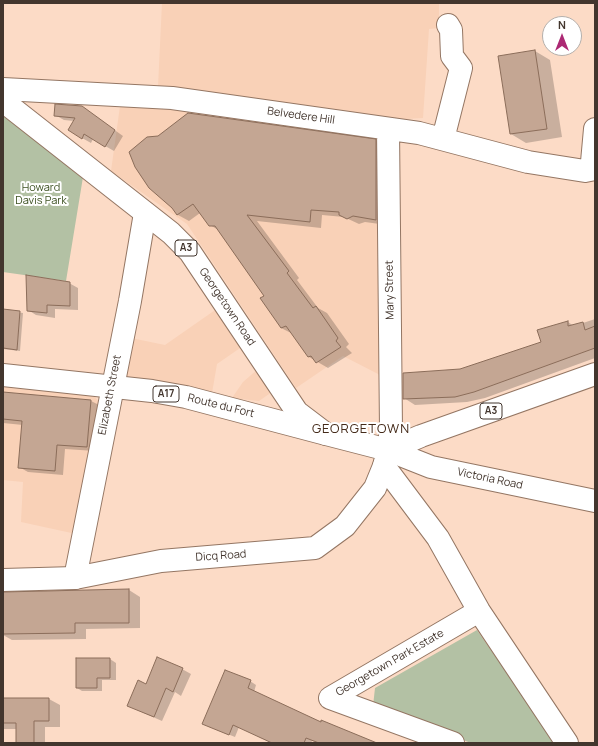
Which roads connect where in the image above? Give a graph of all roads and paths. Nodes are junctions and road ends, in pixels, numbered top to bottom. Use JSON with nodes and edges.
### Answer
{"nodes":[{"id":1,"x":448,"y":25,"type":"dead end"},
{"id":2,"x":3,"y":89,"type":"edge"},
{"id":3,"x":3,"y":101,"type":"edge"},
{"id":4,"x":388,"y":129,"type":"junction"},
{"id":5,"x":595,"y":129,"type":"edge"},
{"id":6,"x":443,"y":139,"type":"junction"},
{"id":7,"x":594,"y":169,"type":"edge"},
{"id":8,"x":145,"y":213,"type":"junction"},
{"id":9,"x":595,"y":374,"type":"edge"},
{"id":10,"x":3,"y":375,"type":"edge"},
{"id":11,"x":112,"y":385,"type":"junction"},
{"id":12,"x":326,"y":434,"type":"junction"},
{"id":13,"x":386,"y":458,"type":"junction"},
{"id":14,"x":595,"y":501,"type":"edge"},
{"id":15,"x":75,"y":578,"type":"junction"},
{"id":16,"x":3,"y":580,"type":"edge"},
{"id":17,"x":480,"y":611,"type":"junction"},
{"id":18,"x":453,"y":743,"type":"edge"},
{"id":19,"x":567,"y":743,"type":"edge"}],
"edges":[{"from":1,"to":6,"type":"main road"},
{"from":2,"to":4,"type":"main road","name":"Belvedere Hill"},
{"from":3,"to":8,"type":"main road","name":"Georgetown Road","number":"A3"},
{"from":4,"to":6,"type":"main road","name":"Belvedere Hill"},
{"from":4,"to":13,"type":"main road","name":"Mary Street"},
{"from":5,"to":7,"type":"main road"},
{"from":6,"to":7,"type":"main road","name":"Belvedere Hill"},
{"from":8,"to":11,"type":"main road","name":"Elizabeth Street"},
{"from":8,"to":12,"type":"main road","name":"Georgetown Road","number":"A3"},
{"from":9,"to":13,"type":"main road","number":"A3"},
{"from":10,"to":11,"type":"main road","name":"Route du Fort","number":"A17"},
{"from":11,"to":12,"type":"main road","name":"Route du Fort","number":"A17"},
{"from":11,"to":15,"type":"main road","name":"Elizabeth Street"},
{"from":12,"to":13,"type":"main road","name":"Route du Fort","number":"A3"},
{"from":13,"to":14,"type":"main road","name":"Victoria Road"},
{"from":13,"to":15,"type":"main road","name":"Dicq Road"},
{"from":13,"to":17,"type":"main road"},
{"from":15,"to":16,"type":"main road","name":"Dicq Road"},
{"from":17,"to":18,"type":"main road","name":"Georgetown Park Estate"},
{"from":17,"to":19,"type":"main road"}]}
